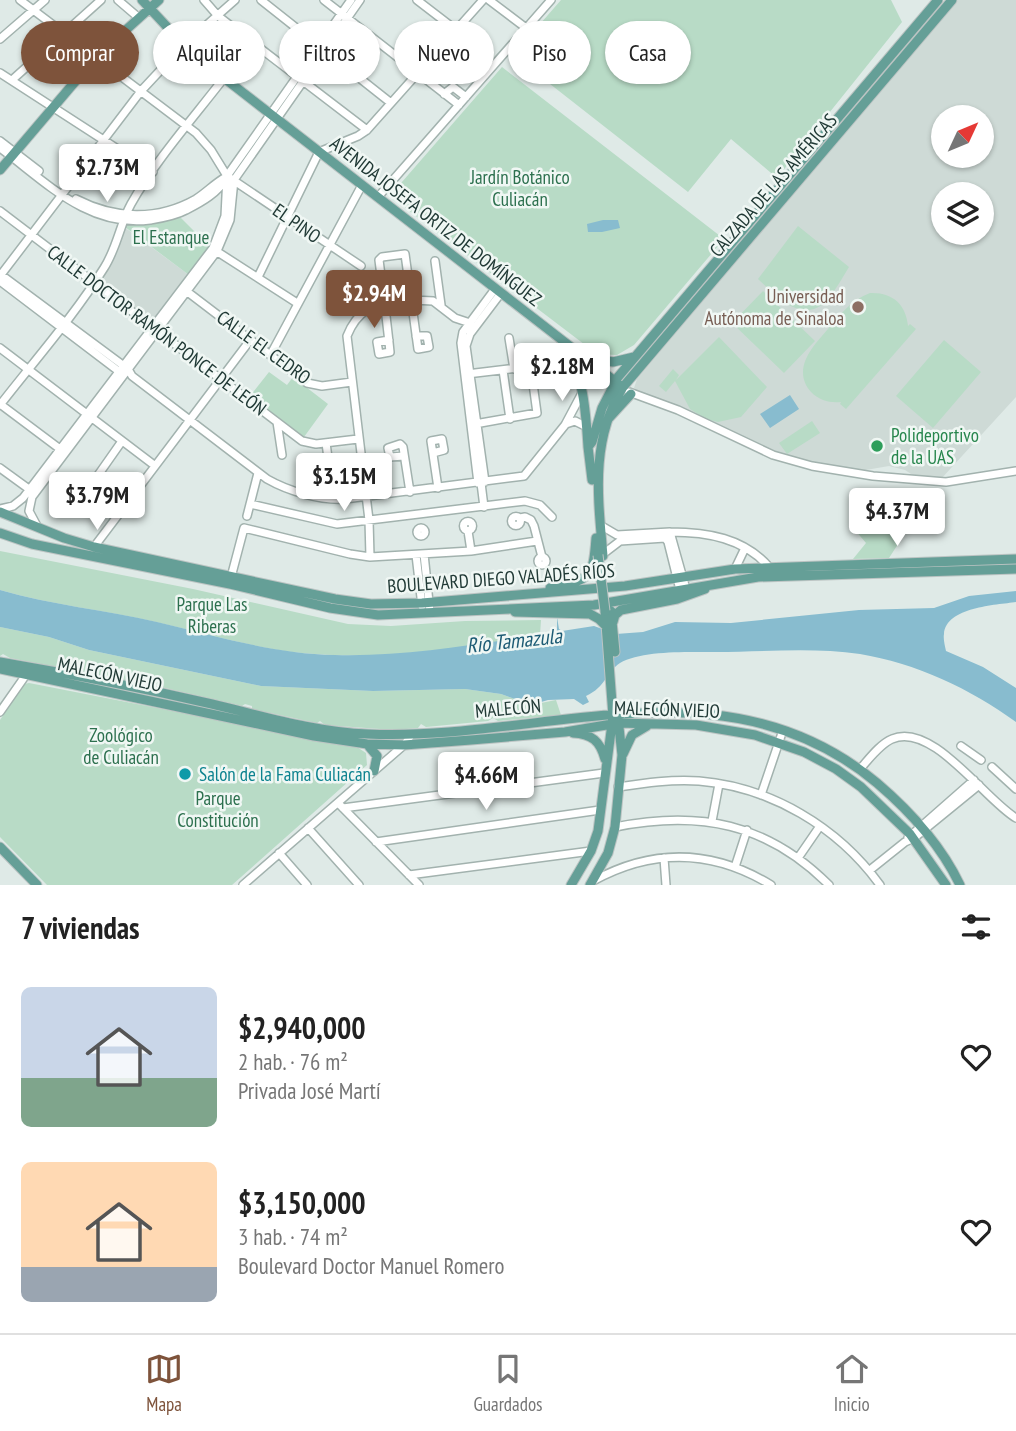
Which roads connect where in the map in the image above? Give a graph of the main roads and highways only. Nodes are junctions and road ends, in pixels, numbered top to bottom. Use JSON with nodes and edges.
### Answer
{"nodes":[{"id":1,"x":142,"y":0,"type":"edge"},
{"id":2,"x":159,"y":0,"type":"edge"},
{"id":3,"x":939,"y":0,"type":"edge"},
{"id":4,"x":952,"y":0,"type":"edge"},
{"id":5,"x":150,"y":8,"type":"junction"},
{"id":6,"x":0,"y":170,"type":"edge"},
{"id":7,"x":554,"y":335,"type":"junction"},
{"id":8,"x":582,"y":356,"type":"junction"},
{"id":9,"x":635,"y":357,"type":"junction"},
{"id":10,"x":623,"y":388,"type":"junction"},
{"id":11,"x":588,"y":447,"type":"junction"},
{"id":12,"x":0,"y":510,"type":"edge"},
{"id":13,"x":0,"y":534,"type":"edge"},
{"id":14,"x":64,"y":538,"type":"junction"},
{"id":15,"x":596,"y":538,"type":"junction"},
{"id":16,"x":50,"y":548,"type":"junction"},
{"id":17,"x":601,"y":555,"type":"junction"},
{"id":18,"x":1016,"y":559,"type":"edge"},
{"id":19,"x":1016,"y":569,"type":"edge"},
{"id":20,"x":231,"y":580,"type":"junction"},
{"id":21,"x":681,"y":593,"type":"junction"},
{"id":22,"x":528,"y":594,"type":"junction"},
{"id":23,"x":500,"y":607,"type":"junction"},
{"id":24,"x":426,"y":608,"type":"junction"},
{"id":25,"x":610,"y":625,"type":"junction"},
{"id":26,"x":0,"y":662,"type":"edge"},
{"id":27,"x":0,"y":669,"type":"edge"},
{"id":28,"x":28,"y":671,"type":"junction"},
{"id":29,"x":615,"y":701,"type":"junction"},
{"id":30,"x":585,"y":718,"type":"junction"},
{"id":31,"x":615,"y":719,"type":"junction"},
{"id":32,"x":649,"y":725,"type":"junction"},
{"id":33,"x":565,"y":732,"type":"junction"},
{"id":34,"x":367,"y":744,"type":"junction"},
{"id":35,"x":622,"y":755,"type":"junction"},
{"id":36,"x":606,"y":761,"type":"junction"},
{"id":37,"x":374,"y":771,"type":"road end"},
{"id":38,"x":0,"y":847,"type":"edge"},
{"id":39,"x":30,"y":883,"type":"edge"},
{"id":40,"x":592,"y":883,"type":"edge"},
{"id":41,"x":571,"y":885,"type":"edge"},
{"id":42,"x":946,"y":885,"type":"edge"},
{"id":43,"x":960,"y":885,"type":"edge"}],
"edges":[{"from":1,"to":5,"type":"main road","name":"AVENIDA JOSEFA ORTIZ DE DOMÍNGUEZ"},
{"from":2,"to":5,"type":"main road"},
{"from":3,"to":9,"type":"main road","name":"CALZADA DE LAS AMÉRICAS"},
{"from":4,"to":10,"type":"main road","name":"CALZADA DE LAS AMÉRICAS"},
{"from":5,"to":6,"type":"main road"},
{"from":5,"to":7,"type":"main road","name":"AVENIDA JOSEFA ORTIZ DE DOMÍNGUEZ"},
{"from":7,"to":8,"type":"main road","name":"AVENIDA JOSEFA ORTIZ DE DOMÍNGUEZ"},
{"from":7,"to":11,"type":"main road"},
{"from":8,"to":9,"type":"main road"},
{"from":8,"to":10,"type":"main road","name":"AVENIDA JOSEFA ORTIZ DE DOMÍNGUEZ"},
{"from":9,"to":10,"type":"main road","name":"CALZADA DE LAS AMÉRICAS"},
{"from":10,"to":11,"type":"main road","name":"CALZADA DE LAS AMÉRICAS"},
{"from":10,"to":17,"type":"main road","name":"CALZADA DE LAS AMÉRICAS"},
{"from":11,"to":15,"type":"main road","name":"CALZADA DE LAS AMÉRICAS"},
{"from":12,"to":14,"type":"main road","name":"BOULEVARD DIEGO VALADÉS RÍOS"},
{"from":13,"to":16,"type":"main road","name":"BOULEVARD DIEGO VALADÉS RÍOS"},
{"from":14,"to":16,"type":"main road"},
{"from":14,"to":20,"type":"main road","name":"BOULEVARD DIEGO VALADÉS RÍOS"},
{"from":15,"to":17,"type":"main road","name":"CALZADA DE LAS AMÉRICAS"},
{"from":15,"to":22,"type":"main road"},
{"from":16,"to":20,"type":"main road","name":"BOULEVARD DIEGO VALADÉS RÍOS"},
{"from":17,"to":25,"type":"main road"},
{"from":18,"to":22,"type":"main road","name":"BOULEVARD DIEGO VALADÉS RÍOS"},
{"from":19,"to":21,"type":"main road"},
{"from":20,"to":24,"type":"main road","name":"BOULEVARD DIEGO VALADÉS RÍOS"},
{"from":21,"to":23,"type":"main road","name":"BOULEVARD DIEGO VALADÉS RÍOS"},
{"from":21,"to":25,"type":"main road"},
{"from":22,"to":24,"type":"main road","name":"BOULEVARD DIEGO VALADÉS RÍOS"},
{"from":23,"to":24,"type":"main road","name":"BOULEVARD DIEGO VALADÉS RÍOS"},
{"from":23,"to":25,"type":"main road"},
{"from":25,"to":29,"type":"main road"},
{"from":26,"to":28,"type":"main road","name":"MALECÓN"},
{"from":27,"to":28,"type":"main road","name":"MALECÓN VIEJO"},
{"from":28,"to":30,"type":"main road","name":"MALECÓN"},
{"from":28,"to":34,"type":"main road","name":"MALECÓN VIEJO"},
{"from":29,"to":30,"type":"main road"},
{"from":29,"to":31,"type":"main road"},
{"from":30,"to":31,"type":"main road","name":"MALECÓN"},
{"from":31,"to":32,"type":"main road","name":"MALECÓN VIEJO"},
{"from":31,"to":33,"type":"main road","name":"MALECÓN VIEJO"},
{"from":31,"to":35,"type":"main road"},
{"from":31,"to":36,"type":"main road"},
{"from":31,"to":43,"type":"main road","name":"MALECÓN"},
{"from":32,"to":35,"type":"main road"},
{"from":32,"to":42,"type":"main road","name":"MALECÓN VIEJO"},
{"from":33,"to":34,"type":"main road","name":"MALECÓN VIEJO"},
{"from":33,"to":36,"type":"main road"},
{"from":34,"to":37,"type":"main road"},
{"from":35,"to":40,"type":"main road"},
{"from":36,"to":41,"type":"main road"},
{"from":38,"to":39,"type":"main road"}]}
